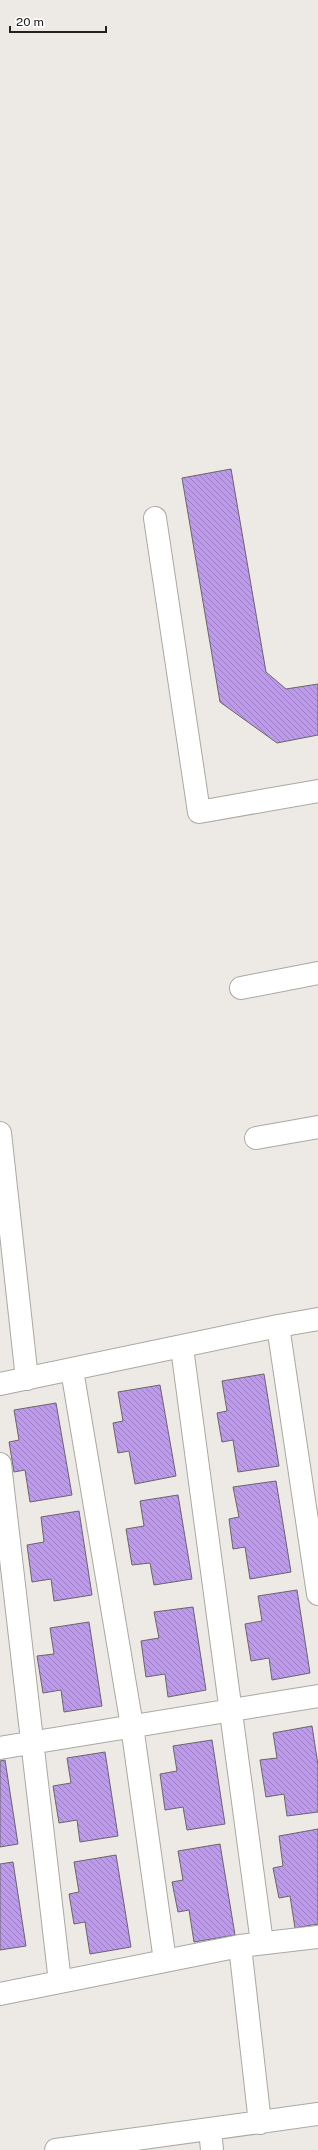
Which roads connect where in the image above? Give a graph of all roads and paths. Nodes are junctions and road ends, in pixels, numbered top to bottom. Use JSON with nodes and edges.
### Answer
{"nodes":[{"id":1,"x":155,"y":518,"type":"dead end"},
{"id":2,"x":318,"y":791,"type":"edge"},
{"id":3,"x":318,"y":973,"type":"edge"},
{"id":4,"x":241,"y":988,"type":"dead end"},
{"id":5,"x":318,"y":1127,"type":"edge"},
{"id":6,"x":0,"y":1133,"type":"edge"},
{"id":7,"x":256,"y":1138,"type":"dead end"},
{"id":8,"x":318,"y":1319,"type":"edge"},
{"id":9,"x":278,"y":1326,"type":"junction"},
{"id":10,"x":182,"y":1348,"type":"junction"},
{"id":11,"x":72,"y":1370,"type":"junction"},
{"id":12,"x":27,"y":1379,"type":"junction"},
{"id":13,"x":0,"y":1384,"type":"edge"},
{"id":14,"x":0,"y":1464,"type":"edge"},
{"id":15,"x":318,"y":1594,"type":"edge"},
{"id":16,"x":318,"y":1696,"type":"edge"},
{"id":17,"x":232,"y":1710,"type":"junction"},
{"id":18,"x":132,"y":1726,"type":"junction"},
{"id":19,"x":32,"y":1743,"type":"junction"},
{"id":20,"x":0,"y":1748,"type":"edge"},
{"id":21,"x":318,"y":1937,"type":"edge"},
{"id":22,"x":262,"y":1943,"type":"junction"},
{"id":23,"x":240,"y":1946,"type":"junction"},
{"id":24,"x":165,"y":1961,"type":"junction"},
{"id":25,"x":60,"y":1982,"type":"junction"},
{"id":26,"x":0,"y":1994,"type":"edge"},
{"id":27,"x":318,"y":2114,"type":"edge"},
{"id":28,"x":260,"y":2123,"type":"junction"},
{"id":29,"x":211,"y":2140,"type":"edge"},
{"id":30,"x":56,"y":2150,"type":"edge"}],
"edges":[{"from":1,"to":2,"type":"street"},
{"from":3,"to":4,"type":"street"},
{"from":5,"to":7,"type":"street"},
{"from":6,"to":12,"type":"street"},
{"from":8,"to":9,"type":"street"},
{"from":9,"to":10,"type":"street"},
{"from":9,"to":15,"type":"street"},
{"from":10,"to":11,"type":"street"},
{"from":10,"to":17,"type":"street"},
{"from":11,"to":12,"type":"street"},
{"from":11,"to":18,"type":"street"},
{"from":12,"to":13,"type":"street"},
{"from":14,"to":19,"type":"street"},
{"from":16,"to":17,"type":"street"},
{"from":17,"to":18,"type":"street"},
{"from":17,"to":22,"type":"street"},
{"from":18,"to":19,"type":"street"},
{"from":18,"to":24,"type":"street"},
{"from":19,"to":20,"type":"street"},
{"from":19,"to":25,"type":"street"},
{"from":21,"to":22,"type":"street"},
{"from":22,"to":23,"type":"street"},
{"from":23,"to":24,"type":"street"},
{"from":23,"to":28,"type":"street"},
{"from":24,"to":25,"type":"street"},
{"from":25,"to":26,"type":"street"},
{"from":27,"to":28,"type":"street"},
{"from":28,"to":29,"type":"street"},
{"from":29,"to":30,"type":"street"}]}
